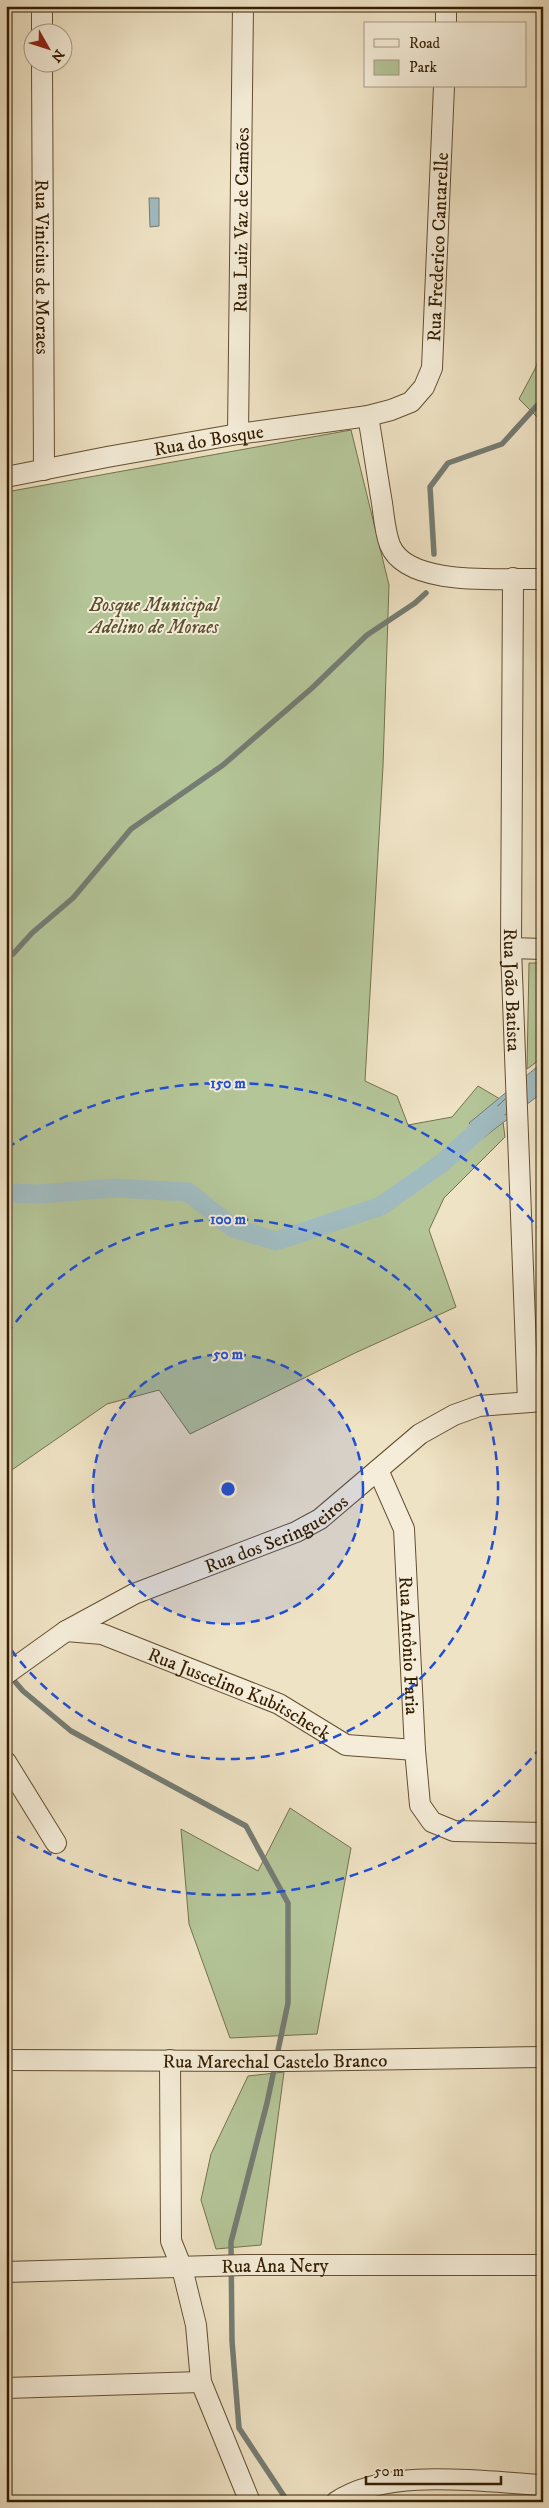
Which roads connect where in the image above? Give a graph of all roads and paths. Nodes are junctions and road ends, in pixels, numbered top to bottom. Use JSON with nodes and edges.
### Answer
{"nodes":[{"id":1,"x":42,"y":6,"type":"edge"},
{"id":2,"x":243,"y":6,"type":"edge"},
{"id":3,"x":446,"y":6,"type":"edge"},
{"id":4,"x":42,"y":22,"type":"edge"},
{"id":5,"x":446,"y":22,"type":"edge"},
{"id":6,"x":42,"y":72,"type":"edge"},
{"id":7,"x":444,"y":88,"type":"edge"},
{"id":8,"x":411,"y":402,"type":"joint"},
{"id":9,"x":368,"y":416,"type":"junction"},
{"id":10,"x":238,"y":434,"type":"junction"},
{"id":11,"x":44,"y":470,"type":"junction"},
{"id":12,"x":6,"y":477,"type":"edge"},
{"id":13,"x":513,"y":578,"type":"junction"},
{"id":14,"x":543,"y":579,"type":"edge"},
{"id":15,"x":512,"y":948,"type":"junction"},
{"id":16,"x":543,"y":949,"type":"edge"},
{"id":17,"x":535,"y":1402,"type":"edge"},
{"id":18,"x":378,"y":1470,"type":"junction"},
{"id":19,"x":66,"y":1631,"type":"junction"},
{"id":20,"x":6,"y":1674,"type":"edge"},
{"id":21,"x":415,"y":1750,"type":"junction"},
{"id":22,"x":6,"y":1762,"type":"edge"},
{"id":23,"x":543,"y":1833,"type":"edge"},
{"id":24,"x":56,"y":1843,"type":"dead end"},
{"id":25,"x":543,"y":2058,"type":"edge"},
{"id":26,"x":6,"y":2060,"type":"edge"},
{"id":27,"x":170,"y":2060,"type":"junction"},
{"id":28,"x":543,"y":2265,"type":"edge"},
{"id":29,"x":182,"y":2268,"type":"junction"},
{"id":30,"x":6,"y":2272,"type":"edge"},
{"id":31,"x":201,"y":2382,"type":"junction"},
{"id":32,"x":6,"y":2388,"type":"edge"},
{"id":33,"x":543,"y":2485,"type":"edge"},
{"id":34,"x":250,"y":2502,"type":"edge"},
{"id":35,"x":336,"y":2502,"type":"edge"}],
"edges":[{"from":1,"to":4,"type":"street"},
{"from":2,"to":10,"type":"street","name":"Rua Luiz Vaz de Camões"},
{"from":3,"to":5,"type":"street"},
{"from":6,"to":11,"type":"street","name":"Rua Vinicius de Moraes"},
{"from":7,"to":8,"type":"street","name":"Rua Frederico Cantarelle"},
{"from":8,"to":9,"type":"street","name":"Rua do Bosque"},
{"from":9,"to":10,"type":"street","name":"Rua do Bosque"},
{"from":9,"to":13,"type":"street"},
{"from":10,"to":11,"type":"street","name":"Rua do Bosque"},
{"from":11,"to":12,"type":"street","name":"Rua do Bosque"},
{"from":13,"to":14,"type":"street"},
{"from":13,"to":15,"type":"street","name":"Rua João Batista"},
{"from":15,"to":16,"type":"street"},
{"from":15,"to":17,"type":"street","name":"Rua João Batista"},
{"from":17,"to":18,"type":"street","name":"Rua dos Seringueiros"},
{"from":18,"to":19,"type":"street","name":"Rua dos Seringueiros"},
{"from":18,"to":21,"type":"street","name":"Rua Antônio Faria"},
{"from":19,"to":20,"type":"street","name":"Rua dos Seringueiros"},
{"from":19,"to":21,"type":"street","name":"Rua Juscelino Kubitscheck"},
{"from":21,"to":23,"type":"street","name":"Rua Antônio Faria"},
{"from":22,"to":24,"type":"street"},
{"from":25,"to":27,"type":"street","name":"Rua Marechal Castelo Branco"},
{"from":26,"to":27,"type":"street","name":"Rua Marechal Castelo Branco"},
{"from":27,"to":29,"type":"street"},
{"from":28,"to":29,"type":"street","name":"Rua Ana Nery"},
{"from":29,"to":30,"type":"street","name":"Rua Ana Nery"},
{"from":29,"to":31,"type":"street"},
{"from":31,"to":32,"type":"street"},
{"from":31,"to":34,"type":"street"},
{"from":33,"to":35,"type":"street"}]}
